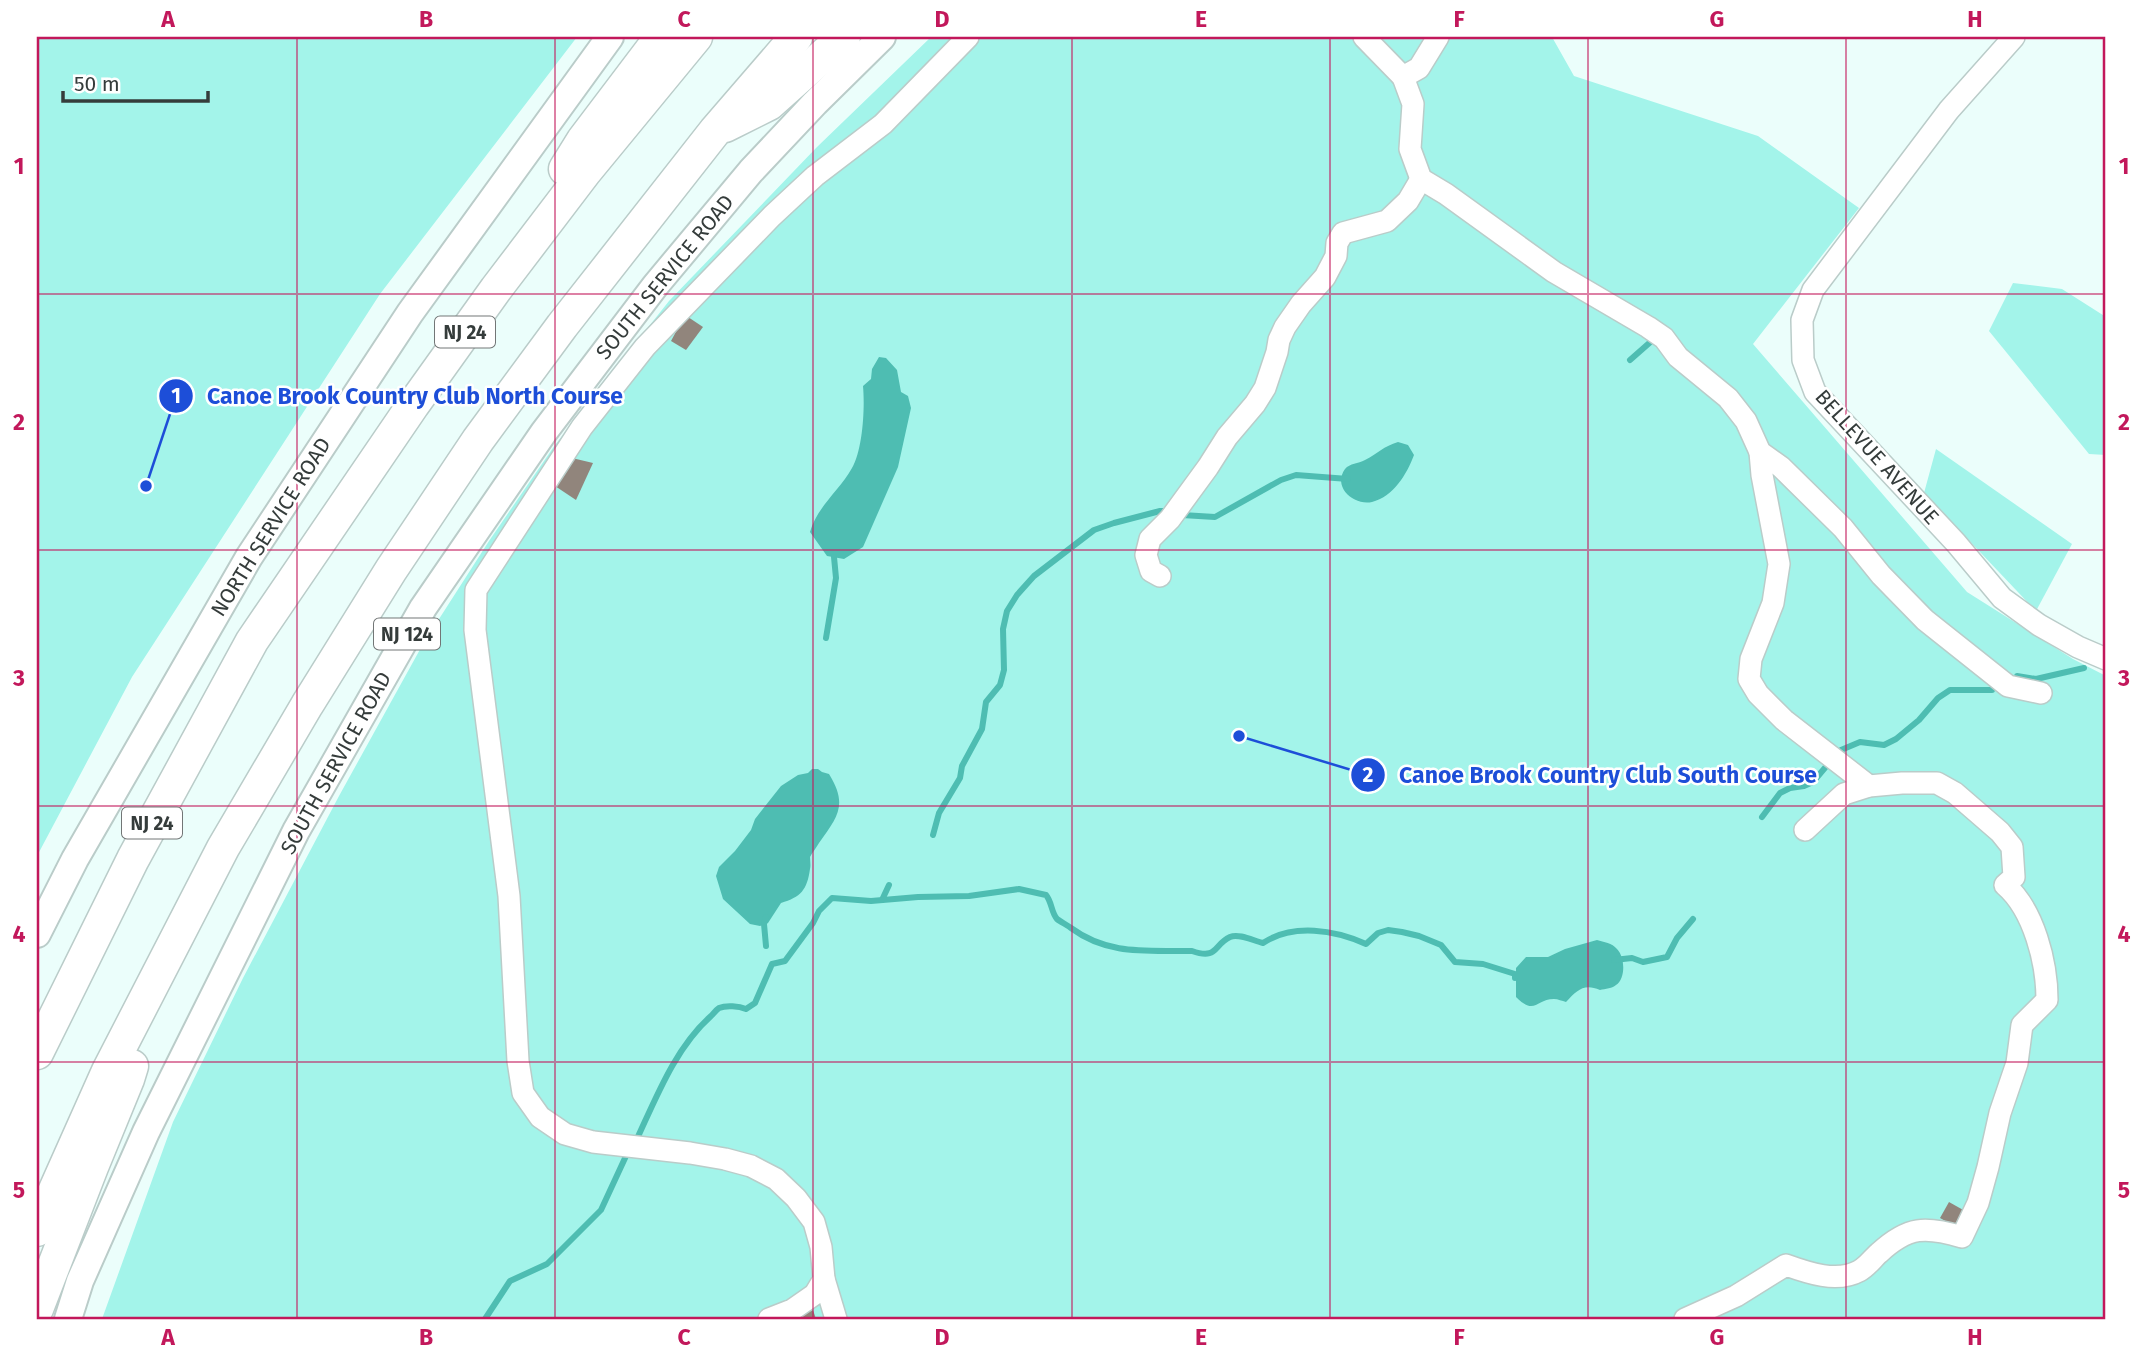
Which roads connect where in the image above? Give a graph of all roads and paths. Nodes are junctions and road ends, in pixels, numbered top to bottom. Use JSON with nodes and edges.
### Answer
{"nodes":[{"id":1,"x":610,"y":37,"type":"edge"},
{"id":2,"x":661,"y":37,"type":"edge"},
{"id":3,"x":696,"y":37,"type":"edge"},
{"id":4,"x":796,"y":37,"type":"edge"},
{"id":5,"x":844,"y":37,"type":"edge"},
{"id":6,"x":882,"y":37,"type":"edge"},
{"id":7,"x":968,"y":37,"type":"edge"},
{"id":8,"x":1364,"y":37,"type":"edge"},
{"id":9,"x":1438,"y":37,"type":"edge"},
{"id":10,"x":2014,"y":37,"type":"edge"},
{"id":11,"x":1403,"y":77,"type":"junction"},
{"id":12,"x":715,"y":131,"type":"junction"},
{"id":13,"x":1421,"y":179,"type":"junction"},
{"id":14,"x":413,"y":405,"type":"junction"},
{"id":15,"x":1760,"y":452,"type":"junction"},
{"id":16,"x":1160,"y":576,"type":"dead end"},
{"id":17,"x":2106,"y":659,"type":"edge"},
{"id":18,"x":2041,"y":692,"type":"dead end"},
{"id":19,"x":1869,"y":786,"type":"junction"},
{"id":20,"x":1805,"y":830,"type":"dead end"},
{"id":21,"x":37,"y":934,"type":"edge"},
{"id":22,"x":148,"y":997,"type":"junction"},
{"id":23,"x":58,"y":1009,"type":"junction"},
{"id":24,"x":37,"y":1040,"type":"edge"},
{"id":25,"x":37,"y":1053,"type":"edge"},
{"id":26,"x":37,"y":1230,"type":"edge"},
{"id":27,"x":824,"y":1279,"type":"junction"},
{"id":28,"x":37,"y":1309,"type":"edge"},
{"id":29,"x":68,"y":1319,"type":"edge"},
{"id":30,"x":769,"y":1319,"type":"edge"},
{"id":31,"x":836,"y":1319,"type":"edge"},
{"id":32,"x":1685,"y":1319,"type":"edge"}],
"edges":[{"from":1,"to":21,"type":"main road","name":"NORTH SERVICE ROAD"},
{"from":2,"to":14,"type":"highway"},
{"from":3,"to":14,"type":"highway","number":"NJ 24"},
{"from":4,"to":12,"type":"highway"},
{"from":5,"to":12,"type":"highway"},
{"from":6,"to":29,"type":"main road","name":"SOUTH SERVICE ROAD","number":"NJ 124"},
{"from":7,"to":27,"type":"street"},
{"from":8,"to":11,"type":"street"},
{"from":9,"to":11,"type":"street"},
{"from":10,"to":17,"type":"street","name":"BELLEVUE AVENUE"},
{"from":11,"to":13,"type":"street"},
{"from":12,"to":22,"type":"highway"},
{"from":13,"to":15,"type":"street"},
{"from":13,"to":16,"type":"street"},
{"from":14,"to":23,"type":"highway","number":"NJ 24"},
{"from":15,"to":18,"type":"street"},
{"from":15,"to":19,"type":"street"},
{"from":19,"to":20,"type":"street"},
{"from":19,"to":32,"type":"street"},
{"from":22,"to":26,"type":"highway"},
{"from":22,"to":28,"type":"highway"},
{"from":23,"to":24,"type":"highway"},
{"from":23,"to":25,"type":"highway","number":"NJ 24"},
{"from":27,"to":30,"type":"street"},
{"from":27,"to":31,"type":"street"}]}
